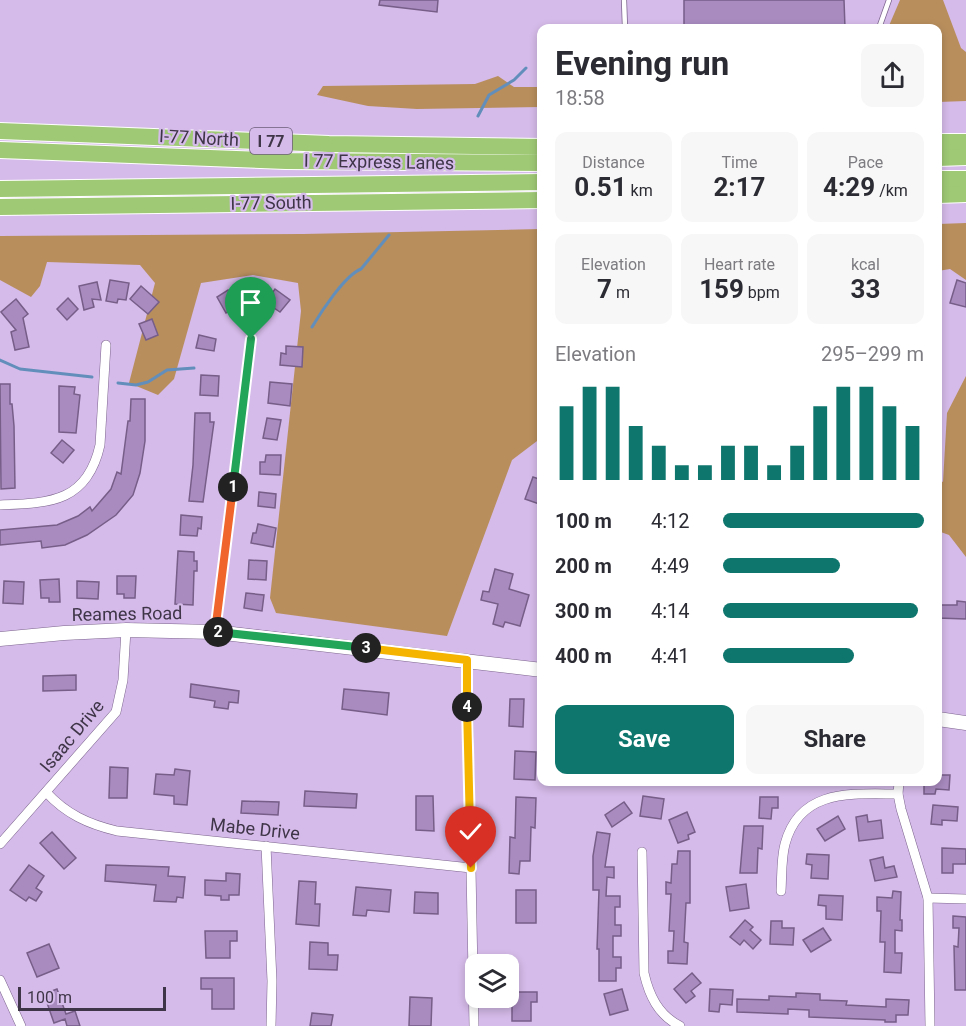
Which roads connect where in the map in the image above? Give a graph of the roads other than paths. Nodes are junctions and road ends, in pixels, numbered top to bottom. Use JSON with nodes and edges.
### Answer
{"nodes":[{"id":1,"x":624,"y":0,"type":"edge"},
{"id":2,"x":890,"y":0,"type":"edge"},
{"id":3,"x":625,"y":24,"type":"edge"},
{"id":4,"x":881,"y":24,"type":"edge"},
{"id":5,"x":0,"y":131,"type":"edge"},
{"id":6,"x":942,"y":142,"type":"edge"},
{"id":7,"x":966,"y":142,"type":"edge"},
{"id":8,"x":537,"y":147,"type":"edge"},
{"id":9,"x":0,"y":150,"type":"edge"},
{"id":10,"x":36,"y":151,"type":"junction"},
{"id":11,"x":966,"y":157,"type":"edge"},
{"id":12,"x":942,"y":158,"type":"edge"},
{"id":13,"x":0,"y":159,"type":"edge"},
{"id":14,"x":537,"y":163,"type":"edge"},
{"id":15,"x":942,"y":179,"type":"edge"},
{"id":16,"x":966,"y":179,"type":"edge"},
{"id":17,"x":0,"y":180,"type":"edge"},
{"id":18,"x":537,"y":182,"type":"edge"},
{"id":19,"x":70,"y":187,"type":"junction"},
{"id":20,"x":0,"y":189,"type":"edge"},
{"id":21,"x":966,"y":194,"type":"edge"},
{"id":22,"x":942,"y":195,"type":"edge"},
{"id":23,"x":537,"y":200,"type":"edge"},
{"id":24,"x":0,"y":207,"type":"edge"},
{"id":25,"x":251,"y":339,"type":"dead end"},
{"id":26,"x":106,"y":345,"type":"dead end"},
{"id":27,"x":0,"y":505,"type":"edge"},
{"id":28,"x":126,"y":630,"type":"junction"},
{"id":29,"x":215,"y":632,"type":"junction"},
{"id":30,"x":0,"y":639,"type":"edge"},
{"id":31,"x":467,"y":660,"type":"junction"},
{"id":32,"x":537,"y":669,"type":"edge"},
{"id":33,"x":942,"y":720,"type":"edge"},
{"id":34,"x":966,"y":723,"type":"edge"},
{"id":35,"x":899,"y":786,"type":"edge"},
{"id":36,"x":46,"y":792,"type":"junction"},
{"id":37,"x":898,"y":794,"type":"junction"},
{"id":38,"x":0,"y":844,"type":"edge"},
{"id":39,"x":266,"y":846,"type":"junction"},
{"id":40,"x":642,"y":852,"type":"dead end"},
{"id":41,"x":471,"y":868,"type":"junction"},
{"id":42,"x":781,"y":891,"type":"dead end"},
{"id":43,"x":928,"y":898,"type":"junction"},
{"id":44,"x":966,"y":898,"type":"edge"},
{"id":45,"x":0,"y":980,"type":"edge"},
{"id":46,"x":21,"y":1026,"type":"edge"},
{"id":47,"x":272,"y":1026,"type":"edge"},
{"id":48,"x":474,"y":1026,"type":"edge"},
{"id":49,"x":680,"y":1026,"type":"edge"},
{"id":50,"x":930,"y":1026,"type":"edge"}],
"edges":[{"from":1,"to":3,"type":"lane"},
{"from":2,"to":4,"type":"lane"},
{"from":5,"to":8,"type":"highway","name":"I-77 North","number":"I 77"},
{"from":6,"to":7,"type":"highway"},
{"from":9,"to":10,"type":"highway","name":"I 77 Express Lanes","number":"I 77"},
{"from":10,"to":13,"type":"highway"},
{"from":10,"to":14,"type":"highway","name":"I 77 Express Lanes","number":"I 77"},
{"from":11,"to":12,"type":"highway"},
{"from":15,"to":16,"type":"highway"},
{"from":17,"to":19,"type":"highway"},
{"from":18,"to":19,"type":"highway","name":"I 77 Express Lanes"},
{"from":19,"to":20,"type":"highway","name":"I 77 Express Lanes"},
{"from":21,"to":22,"type":"highway"},
{"from":23,"to":24,"type":"highway","name":"I-77 South"},
{"from":25,"to":29,"type":"street"},
{"from":26,"to":27,"type":"street"},
{"from":28,"to":29,"type":"main road","name":"Reames Road"},
{"from":28,"to":30,"type":"main road","name":"Reames Road"},
{"from":28,"to":36,"type":"street","name":"Isaac Drive"},
{"from":29,"to":31,"type":"main road","name":"Reames Road"},
{"from":31,"to":32,"type":"main road","name":"Reames Road"},
{"from":31,"to":41,"type":"street"},
{"from":33,"to":34,"type":"main road"},
{"from":35,"to":37,"type":"street"},
{"from":36,"to":38,"type":"street","name":"Isaac Drive"},
{"from":36,"to":39,"type":"street","name":"Mabe Drive"},
{"from":37,"to":42,"type":"street"},
{"from":37,"to":43,"type":"street"},
{"from":39,"to":41,"type":"street","name":"Mabe Drive"},
{"from":39,"to":47,"type":"street"},
{"from":40,"to":49,"type":"street"},
{"from":41,"to":48,"type":"street"},
{"from":43,"to":44,"type":"street"},
{"from":43,"to":50,"type":"street"},
{"from":45,"to":46,"type":"street"}]}
